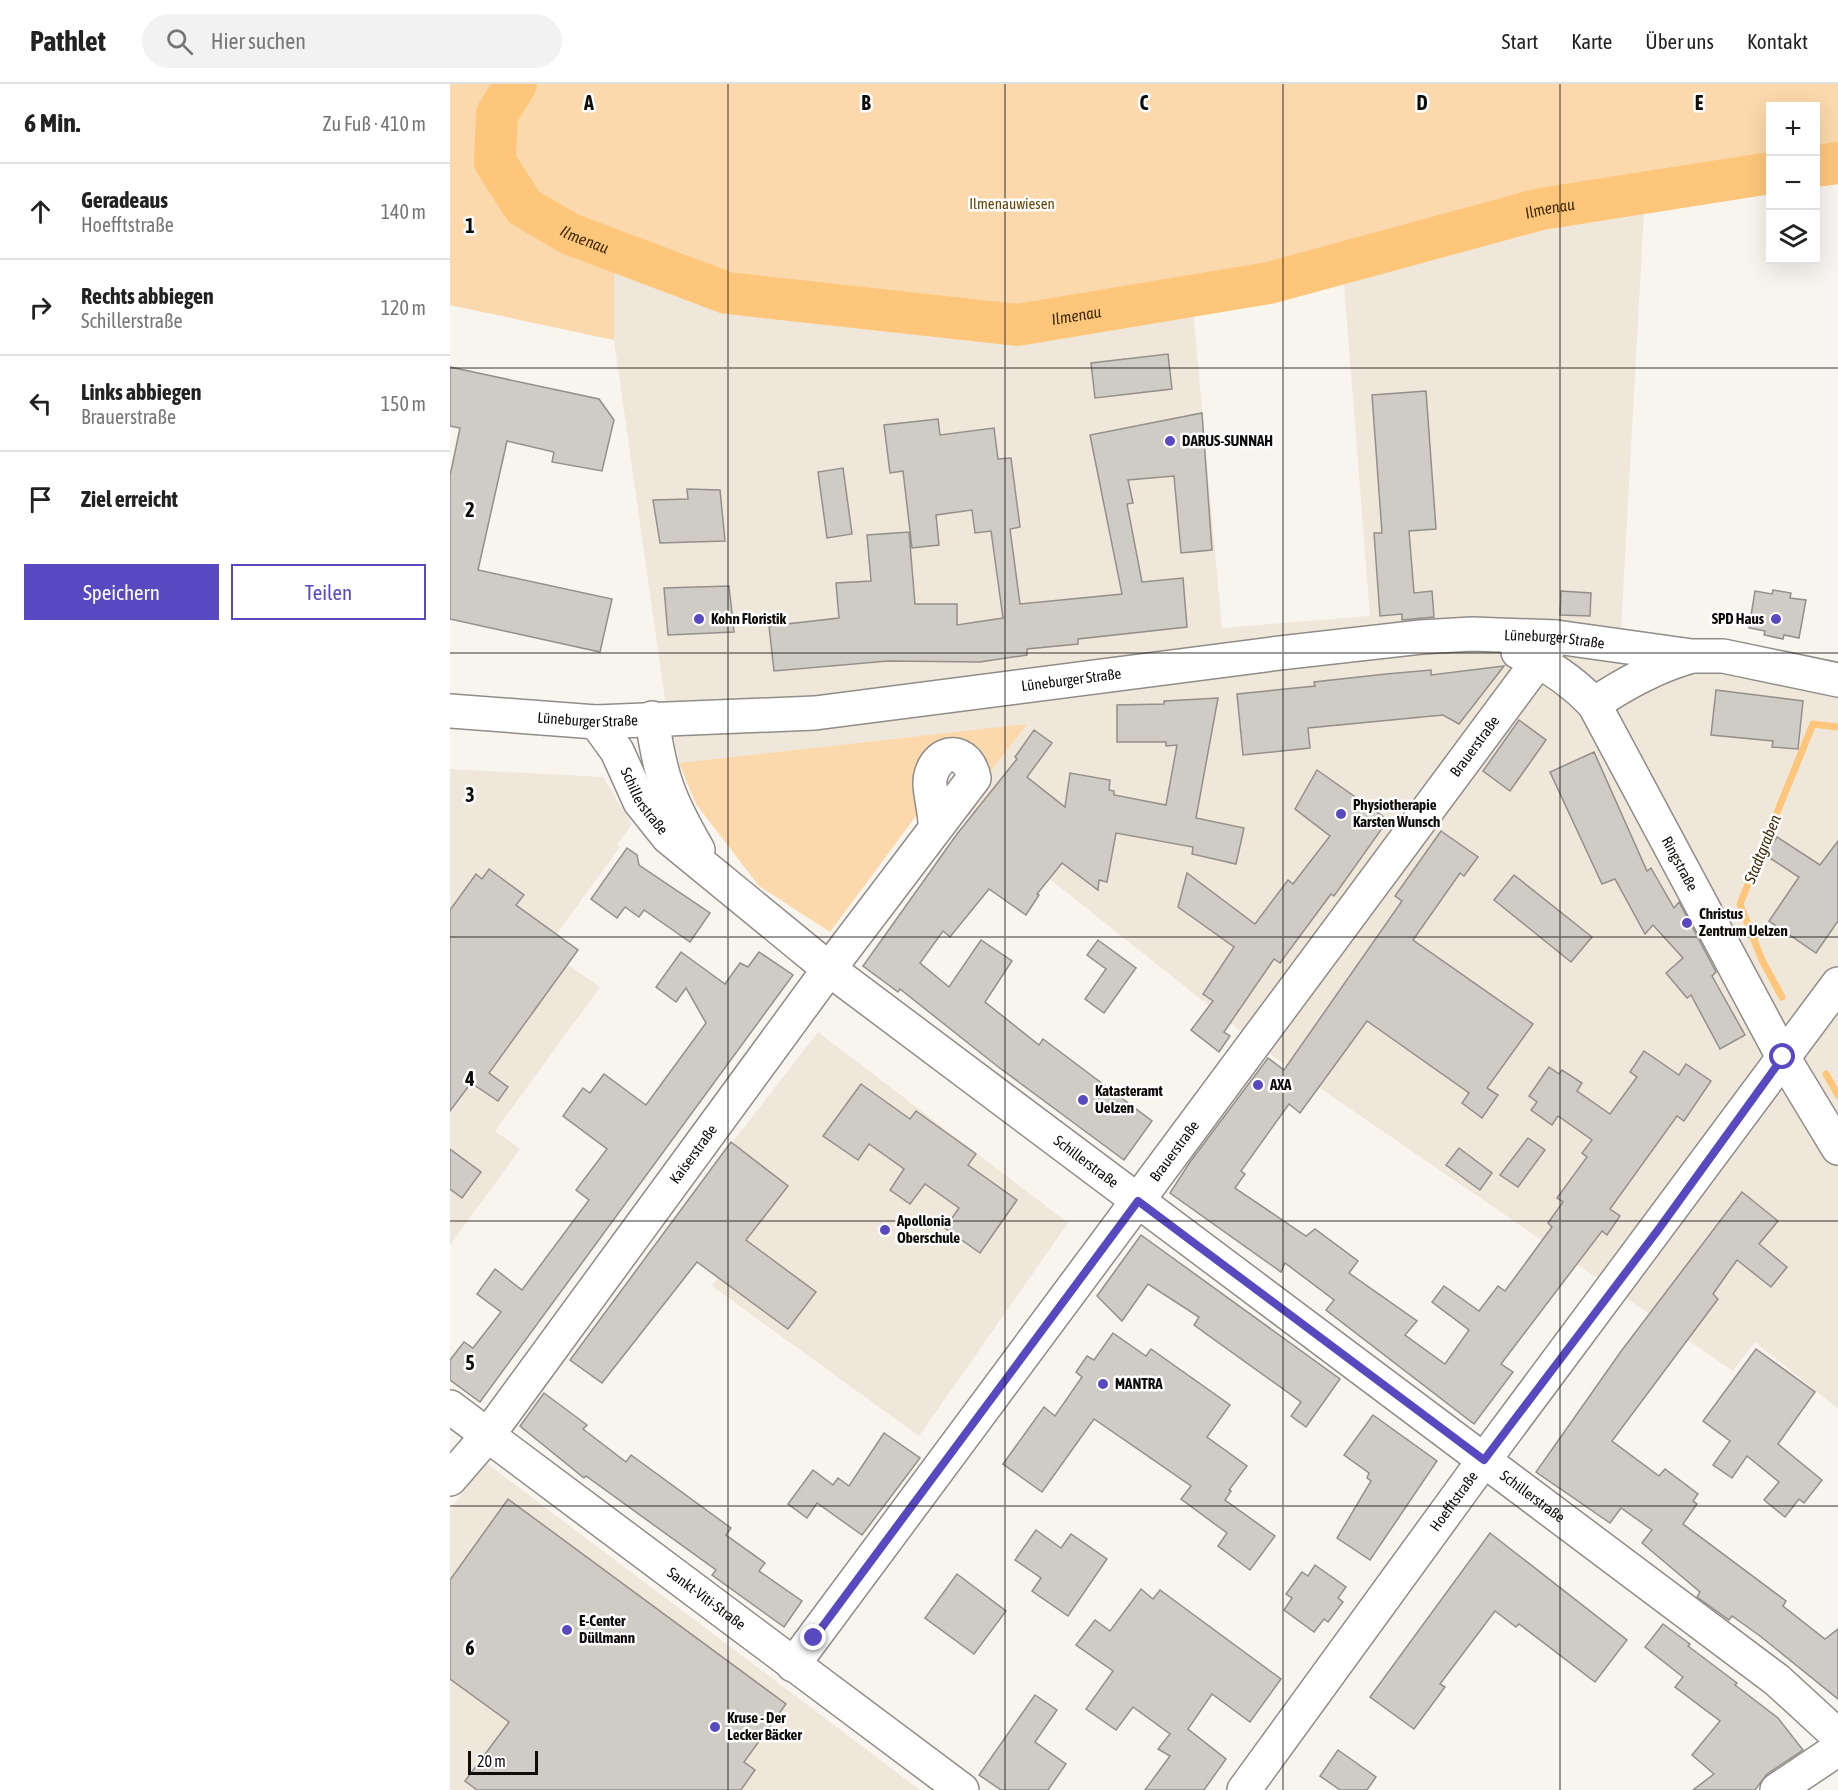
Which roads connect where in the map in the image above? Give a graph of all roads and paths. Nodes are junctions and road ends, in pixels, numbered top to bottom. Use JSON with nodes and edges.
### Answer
{"nodes":[{"id":1,"x":1472,"y":634,"type":"joint"},
{"id":2,"x":1548,"y":649,"type":"junction"},
{"id":3,"x":1692,"y":656,"type":"junction"},
{"id":4,"x":1838,"y":674,"type":"edge"},
{"id":5,"x":1594,"y":704,"type":"junction"},
{"id":6,"x":450,"y":711,"type":"edge"},
{"id":7,"x":652,"y":718,"type":"junction"},
{"id":8,"x":596,"y":722,"type":"junction"},
{"id":9,"x":935,"y":827,"type":"dead end"},
{"id":10,"x":708,"y":868,"type":"junction"},
{"id":11,"x":829,"y":969,"type":"junction"},
{"id":12,"x":1838,"y":984,"type":"edge"},
{"id":13,"x":1783,"y":1057,"type":"junction"},
{"id":14,"x":1838,"y":1148,"type":"edge"},
{"id":15,"x":1138,"y":1201,"type":"junction"},
{"id":16,"x":450,"y":1407,"type":"edge"},
{"id":17,"x":488,"y":1435,"type":"junction"},
{"id":18,"x":1484,"y":1460,"type":"junction"},
{"id":19,"x":450,"y":1479,"type":"edge"},
{"id":20,"x":793,"y":1665,"type":"junction"},
{"id":21,"x":1838,"y":1736,"type":"edge"},
{"id":22,"x":1838,"y":1749,"type":"edge"},
{"id":23,"x":962,"y":1790,"type":"edge"},
{"id":24,"x":1244,"y":1790,"type":"edge"},
{"id":25,"x":1777,"y":1790,"type":"edge"}],
"edges":[{"from":1,"to":2,"type":"street","name":"Ringstraße"},
{"from":1,"to":7,"type":"street","name":"Lüneburger Straße"},
{"from":2,"to":3,"type":"street","name":"Lüneburger Straße"},
{"from":2,"to":5,"type":"street","name":"Ringstraße"},
{"from":2,"to":15,"type":"street","name":"Brauerstraße"},
{"from":3,"to":4,"type":"street","name":"Lüneburger Straße"},
{"from":3,"to":5,"type":"street","name":"Lüneburger Straße"},
{"from":5,"to":13,"type":"street","name":"Ringstraße"},
{"from":6,"to":8,"type":"street","name":"Lüneburger Straße"},
{"from":7,"to":8,"type":"street","name":"Lüneburger Straße"},
{"from":7,"to":10,"type":"street","name":"Schillerstraße"},
{"from":8,"to":10,"type":"street","name":"Schillerstraße"},
{"from":9,"to":11,"type":"street","name":"Kaiserstraße"},
{"from":10,"to":11,"type":"street","name":"Schillerstraße"},
{"from":11,"to":15,"type":"street","name":"Schillerstraße"},
{"from":11,"to":17,"type":"street","name":"Kaiserstraße"},
{"from":12,"to":13,"type":"street","name":"Hoefftstraße"},
{"from":13,"to":14,"type":"street","name":"Ringstraße"},
{"from":13,"to":18,"type":"street","name":"Hoefftstraße"},
{"from":15,"to":18,"type":"street","name":"Schillerstraße"},
{"from":15,"to":20,"type":"street","name":"Brauerstraße"},
{"from":16,"to":17,"type":"street","name":"Sankt-Viti-Straße"},
{"from":17,"to":19,"type":"street","name":"Kaiserstraße"},
{"from":17,"to":20,"type":"street","name":"Sankt-Viti-Straße"},
{"from":18,"to":21,"type":"street","name":"Schillerstraße"},
{"from":18,"to":24,"type":"street","name":"Hoefftstraße"},
{"from":20,"to":23,"type":"street","name":"Sankt-Viti-Straße"},
{"from":22,"to":25,"type":"street"}]}
